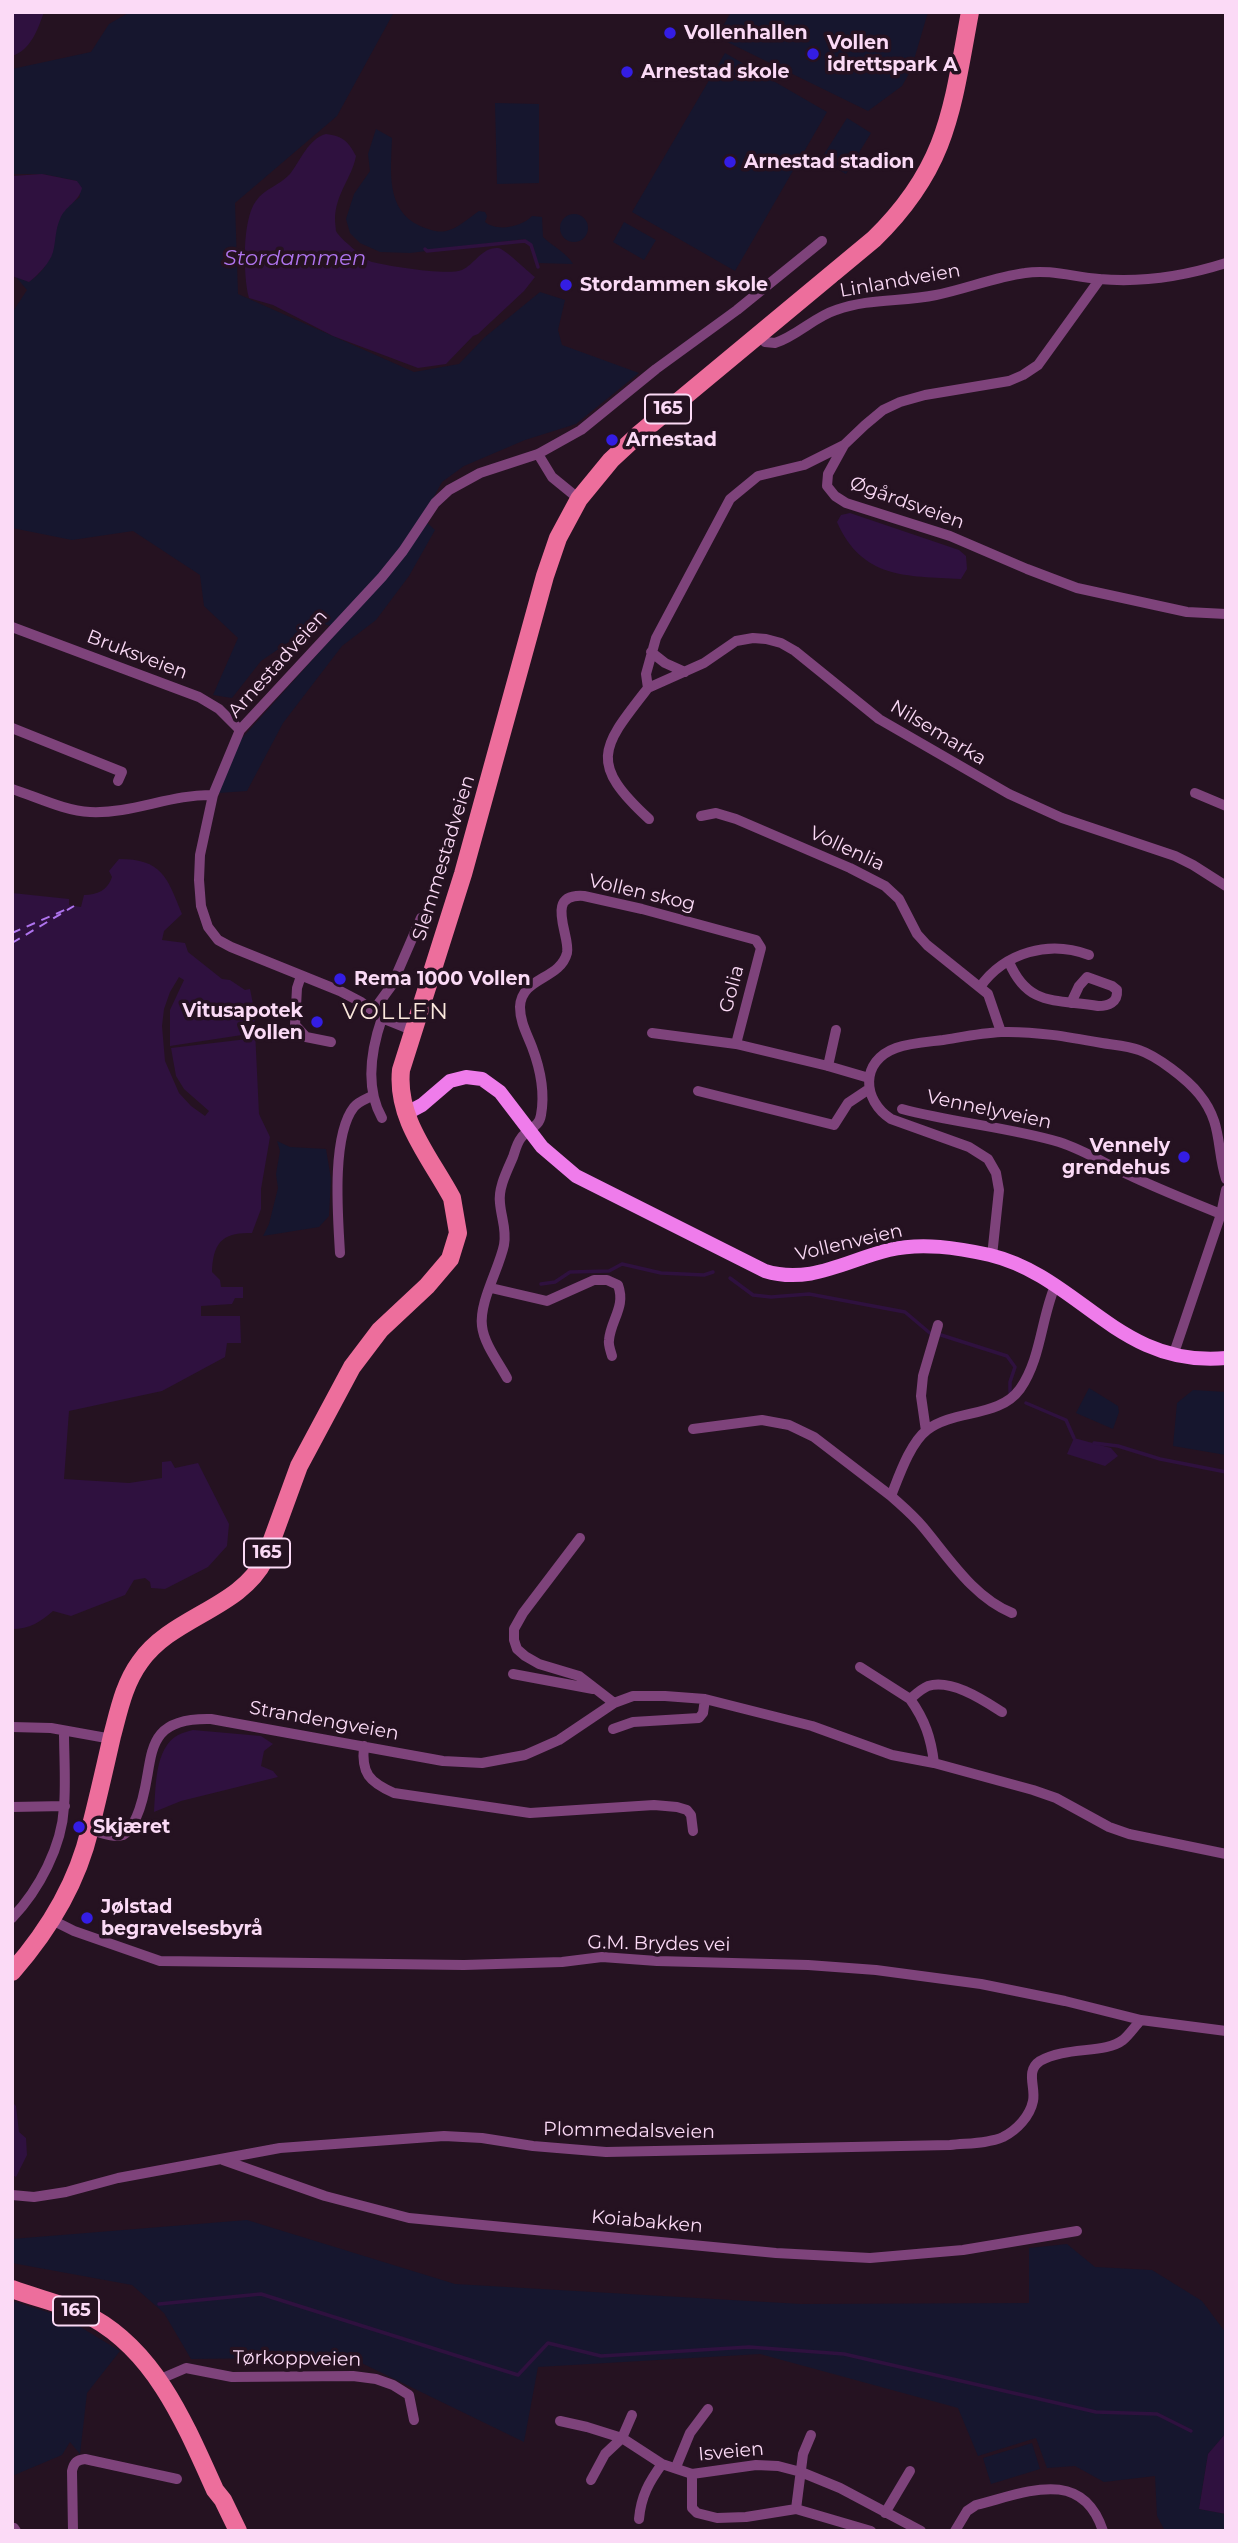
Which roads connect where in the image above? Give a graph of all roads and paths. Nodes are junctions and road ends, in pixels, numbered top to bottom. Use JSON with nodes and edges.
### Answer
{"nodes":[{"id":1,"x":970,"y":12,"type":"edge"},
{"id":2,"x":822,"y":241,"type":"dead end"},
{"id":3,"x":1226,"y":263,"type":"edge"},
{"id":4,"x":1100,"y":279,"type":"junction"},
{"id":5,"x":758,"y":334,"type":"junction"},
{"id":6,"x":844,"y":445,"type":"junction"},
{"id":7,"x":538,"y":454,"type":"junction"},
{"id":8,"x":579,"y":499,"type":"junction"},
{"id":9,"x":1226,"y":614,"type":"edge"},
{"id":10,"x":12,"y":627,"type":"edge"},
{"id":11,"x":652,"y":650,"type":"junction"},
{"id":12,"x":685,"y":672,"type":"junction"},
{"id":13,"x":648,"y":688,"type":"junction"},
{"id":14,"x":12,"y":728,"type":"edge"},
{"id":15,"x":240,"y":730,"type":"junction"},
{"id":16,"x":118,"y":781,"type":"dead end"},
{"id":17,"x":12,"y":789,"type":"edge"},
{"id":18,"x":1195,"y":793,"type":"dead end"},
{"id":19,"x":213,"y":795,"type":"junction"},
{"id":20,"x":1226,"y":806,"type":"edge"},
{"id":21,"x":701,"y":817,"type":"dead end"},
{"id":22,"x":649,"y":819,"type":"dead end"},
{"id":23,"x":1226,"y":886,"type":"edge"},
{"id":24,"x":421,"y":918,"type":"dead end"},
{"id":25,"x":760,"y":944,"type":"joint"},
{"id":26,"x":1089,"y":955,"type":"dead end"},
{"id":27,"x":1009,"y":962,"type":"junction"},
{"id":28,"x":301,"y":976,"type":"junction"},
{"id":29,"x":979,"y":987,"type":"junction"},
{"id":30,"x":1071,"y":1003,"type":"dead end"},
{"id":31,"x":377,"y":1015,"type":"junction"},
{"id":32,"x":412,"y":1030,"type":"junction"},
{"id":33,"x":836,"y":1030,"type":"dead end"},
{"id":34,"x":1001,"y":1032,"type":"junction"},
{"id":35,"x":652,"y":1033,"type":"dead end"},
{"id":36,"x":331,"y":1042,"type":"dead end"},
{"id":37,"x":736,"y":1044,"type":"junction"},
{"id":38,"x":828,"y":1066,"type":"junction"},
{"id":39,"x":869,"y":1084,"type":"junction"},
{"id":40,"x":698,"y":1091,"type":"dead end"},
{"id":41,"x":372,"y":1096,"type":"junction"},
{"id":42,"x":902,"y":1109,"type":"dead end"},
{"id":43,"x":405,"y":1114,"type":"junction"},
{"id":44,"x":382,"y":1118,"type":"dead end"},
{"id":45,"x":528,"y":1132,"type":"junction"},
{"id":46,"x":1226,"y":1180,"type":"edge"},
{"id":47,"x":1226,"y":1191,"type":"edge"},
{"id":48,"x":1221,"y":1214,"type":"junction"},
{"id":49,"x":340,"y":1253,"type":"dead end"},
{"id":50,"x":992,"y":1256,"type":"junction"},
{"id":51,"x":1055,"y":1286,"type":"junction"},
{"id":52,"x":491,"y":1288,"type":"junction"},
{"id":53,"x":938,"y":1325,"type":"dead end"},
{"id":54,"x":1174,"y":1353,"type":"junction"},
{"id":55,"x":612,"y":1356,"type":"dead end"},
{"id":56,"x":1226,"y":1358,"type":"edge"},
{"id":57,"x":507,"y":1378,"type":"dead end"},
{"id":58,"x":693,"y":1429,"type":"dead end"},
{"id":59,"x":926,"y":1431,"type":"junction"},
{"id":60,"x":891,"y":1496,"type":"junction"},
{"id":61,"x":580,"y":1538,"type":"dead end"},
{"id":62,"x":1012,"y":1613,"type":"dead end"},
{"id":63,"x":860,"y":1667,"type":"dead end"},
{"id":64,"x":513,"y":1674,"type":"dead end"},
{"id":65,"x":594,"y":1689,"type":"junction"},
{"id":66,"x":705,"y":1699,"type":"junction"},
{"id":67,"x":910,"y":1699,"type":"junction"},
{"id":68,"x":614,"y":1703,"type":"junction"},
{"id":69,"x":1003,"y":1712,"type":"dead end"},
{"id":70,"x":12,"y":1727,"type":"edge"},
{"id":71,"x":613,"y":1728,"type":"dead end"},
{"id":72,"x":64,"y":1731,"type":"junction"},
{"id":73,"x":112,"y":1739,"type":"junction"},
{"id":74,"x":364,"y":1746,"type":"junction"},
{"id":75,"x":934,"y":1763,"type":"junction"},
{"id":76,"x":12,"y":1807,"type":"edge"},
{"id":77,"x":65,"y":1807,"type":"junction"},
{"id":78,"x":90,"y":1830,"type":"junction"},
{"id":79,"x":693,"y":1831,"type":"dead end"},
{"id":80,"x":1226,"y":1854,"type":"edge"},
{"id":81,"x":12,"y":1918,"type":"edge"},
{"id":82,"x":52,"y":1920,"type":"junction"},
{"id":83,"x":12,"y":1972,"type":"edge"},
{"id":84,"x":1141,"y":2020,"type":"junction"},
{"id":85,"x":1226,"y":2031,"type":"edge"},
{"id":86,"x":221,"y":2160,"type":"junction"},
{"id":87,"x":12,"y":2195,"type":"edge"},
{"id":88,"x":1077,"y":2231,"type":"dead end"},
{"id":89,"x":12,"y":2289,"type":"edge"},
{"id":90,"x":159,"y":2380,"type":"junction"},
{"id":91,"x":708,"y":2409,"type":"dead end"},
{"id":92,"x":632,"y":2415,"type":"dead end"},
{"id":93,"x":414,"y":2420,"type":"dead end"},
{"id":94,"x":560,"y":2421,"type":"dead end"},
{"id":95,"x":811,"y":2435,"type":"dead end"},
{"id":96,"x":622,"y":2438,"type":"junction"},
{"id":97,"x":662,"y":2463,"type":"junction"},
{"id":98,"x":676,"y":2468,"type":"junction"},
{"id":99,"x":910,"y":2471,"type":"dead end"},
{"id":100,"x":801,"y":2472,"type":"junction"},
{"id":101,"x":692,"y":2474,"type":"junction"},
{"id":102,"x":177,"y":2479,"type":"dead end"},
{"id":103,"x":591,"y":2480,"type":"dead end"},
{"id":104,"x":215,"y":2490,"type":"junction"},
{"id":105,"x":872,"y":2507,"type":"junction"},
{"id":106,"x":796,"y":2509,"type":"junction"},
{"id":107,"x":885,"y":2513,"type":"junction"},
{"id":108,"x":639,"y":2519,"type":"dead end"},
{"id":109,"x":866,"y":2529,"type":"edge"},
{"id":110,"x":915,"y":2530,"type":"edge"},
{"id":111,"x":73,"y":2531,"type":"edge"},
{"id":112,"x":228,"y":2531,"type":"edge"},
{"id":113,"x":238,"y":2531,"type":"edge"},
{"id":114,"x":955,"y":2531,"type":"edge"},
{"id":115,"x":1103,"y":2531,"type":"edge"}],
"edges":[{"from":1,"to":5,"type":"main road","name":"Slemmestadveien","number":"165"},
{"from":2,"to":7,"type":"street","name":"Arnestadveien"},
{"from":3,"to":4,"type":"street","name":"Linlandveien"},
{"from":4,"to":5,"type":"street","name":"Linlandveien"},
{"from":4,"to":6,"type":"street"},
{"from":5,"to":8,"type":"main road","name":"Slemmestadveien","number":"165"},
{"from":6,"to":9,"type":"street","name":"Øgårdsveien"},
{"from":6,"to":11,"type":"street","name":"Øgårdsveien"},
{"from":7,"to":8,"type":"street"},
{"from":7,"to":15,"type":"street","name":"Arnestadveien"},
{"from":8,"to":32,"type":"main road","name":"Slemmestadveien","number":"165"},
{"from":10,"to":15,"type":"street","name":"Bruksveien"},
{"from":11,"to":12,"type":"street"},
{"from":11,"to":13,"type":"street"},
{"from":12,"to":13,"type":"street","name":"Nilsemarka"},
{"from":12,"to":23,"type":"street","name":"Nilsemarka"},
{"from":13,"to":22,"type":"street","name":"Nilsemarka"},
{"from":14,"to":16,"type":"street"},
{"from":15,"to":19,"type":"street","name":"Arnestadveien"},
{"from":17,"to":19,"type":"street"},
{"from":18,"to":20,"type":"street"},
{"from":19,"to":28,"type":"street","name":"Arnestadveien"},
{"from":21,"to":29,"type":"street","name":"Vollenlia"},
{"from":24,"to":31,"type":"street"},
{"from":25,"to":37,"type":"street","name":"Golia"},
{"from":25,"to":45,"type":"street","name":"Vollen skog"},
{"from":26,"to":27,"type":"street"},
{"from":27,"to":29,"type":"street"},
{"from":27,"to":30,"type":"street"},
{"from":28,"to":31,"type":"street","name":"Arnestadveien"},
{"from":28,"to":36,"type":"street"},
{"from":29,"to":34,"type":"street","name":"Vollenlia"},
{"from":31,"to":32,"type":"street","name":"Arnestadveien"},
{"from":31,"to":41,"type":"street"},
{"from":32,"to":43,"type":"main road","name":"Slemmestadveien","number":"165"},
{"from":33,"to":38,"type":"street"},
{"from":34,"to":39,"type":"street"},
{"from":34,"to":46,"type":"street"},
{"from":35,"to":37,"type":"street"},
{"from":37,"to":38,"type":"street"},
{"from":38,"to":39,"type":"street"},
{"from":39,"to":40,"type":"street"},
{"from":39,"to":50,"type":"street"},
{"from":41,"to":44,"type":"street"},
{"from":41,"to":49,"type":"street"},
{"from":42,"to":48,"type":"street","name":"Vennelyveien"},
{"from":43,"to":45,"type":"main road","name":"Vollenveien"},
{"from":43,"to":73,"type":"main road","name":"Slemmestadveien","number":"165"},
{"from":45,"to":50,"type":"main road","name":"Vollenveien"},
{"from":45,"to":52,"type":"street"},
{"from":47,"to":48,"type":"street"},
{"from":48,"to":54,"type":"street"},
{"from":50,"to":51,"type":"main road","name":"Vollenveien"},
{"from":51,"to":54,"type":"main road","name":"Vollenveien"},
{"from":51,"to":59,"type":"street"},
{"from":52,"to":55,"type":"street"},
{"from":52,"to":57,"type":"street"},
{"from":53,"to":59,"type":"street"},
{"from":54,"to":56,"type":"main road","name":"Vollenveien"},
{"from":58,"to":60,"type":"street"},
{"from":59,"to":60,"type":"street"},
{"from":60,"to":62,"type":"street"},
{"from":61,"to":65,"type":"street"},
{"from":63,"to":67,"type":"street"},
{"from":64,"to":65,"type":"street"},
{"from":65,"to":68,"type":"street"},
{"from":66,"to":68,"type":"street","name":"Strandengveien"},
{"from":66,"to":71,"type":"street"},
{"from":66,"to":75,"type":"street","name":"Strandengveien"},
{"from":67,"to":69,"type":"street"},
{"from":67,"to":75,"type":"street"},
{"from":68,"to":74,"type":"street","name":"Strandengveien"},
{"from":70,"to":72,"type":"street"},
{"from":72,"to":73,"type":"street"},
{"from":72,"to":77,"type":"street"},
{"from":73,"to":78,"type":"main road","name":"Slemmestadveien","number":"165"},
{"from":74,"to":78,"type":"street","name":"Strandengveien"},
{"from":74,"to":79,"type":"street"},
{"from":75,"to":80,"type":"street","name":"Strandengveien"},
{"from":76,"to":77,"type":"street"},
{"from":77,"to":81,"type":"street"},
{"from":78,"to":82,"type":"main road","name":"Slemmestadveien","number":"165"},
{"from":82,"to":83,"type":"main road","name":"Slemmestadveien","number":"165"},
{"from":82,"to":84,"type":"street","name":"G.M. Brydes vei"},
{"from":84,"to":85,"type":"street","name":"G.M. Brydes vei"},
{"from":84,"to":86,"type":"street","name":"Plommedalsveien"},
{"from":86,"to":87,"type":"street","name":"Plommedalsveien"},
{"from":86,"to":88,"type":"street","name":"Koiabakken"},
{"from":89,"to":90,"type":"main road","number":"165"},
{"from":90,"to":93,"type":"street","name":"Tørkoppveien"},
{"from":90,"to":104,"type":"main road","number":"165"},
{"from":91,"to":98,"type":"street"},
{"from":92,"to":96,"type":"street"},
{"from":94,"to":96,"type":"street","name":"Isveien"},
{"from":95,"to":100,"type":"street"},
{"from":96,"to":97,"type":"street","name":"Isveien"},
{"from":96,"to":103,"type":"street"},
{"from":97,"to":98,"type":"street","name":"Isveien"},
{"from":97,"to":108,"type":"street"},
{"from":98,"to":101,"type":"street","name":"Isveien"},
{"from":99,"to":107,"type":"street"},
{"from":100,"to":101,"type":"street","name":"Isveien"},
{"from":100,"to":105,"type":"street","name":"Isveien"},
{"from":100,"to":106,"type":"street"},
{"from":101,"to":106,"type":"street"},
{"from":102,"to":111,"type":"street"},
{"from":104,"to":112,"type":"main road","number":"165"},
{"from":104,"to":113,"type":"main road","number":"165"},
{"from":105,"to":107,"type":"street","name":"Isveien"},
{"from":105,"to":109,"type":"street"},
{"from":106,"to":109,"type":"street"},
{"from":107,"to":110,"type":"street","name":"Isveien"},
{"from":114,"to":115,"type":"street"}]}
